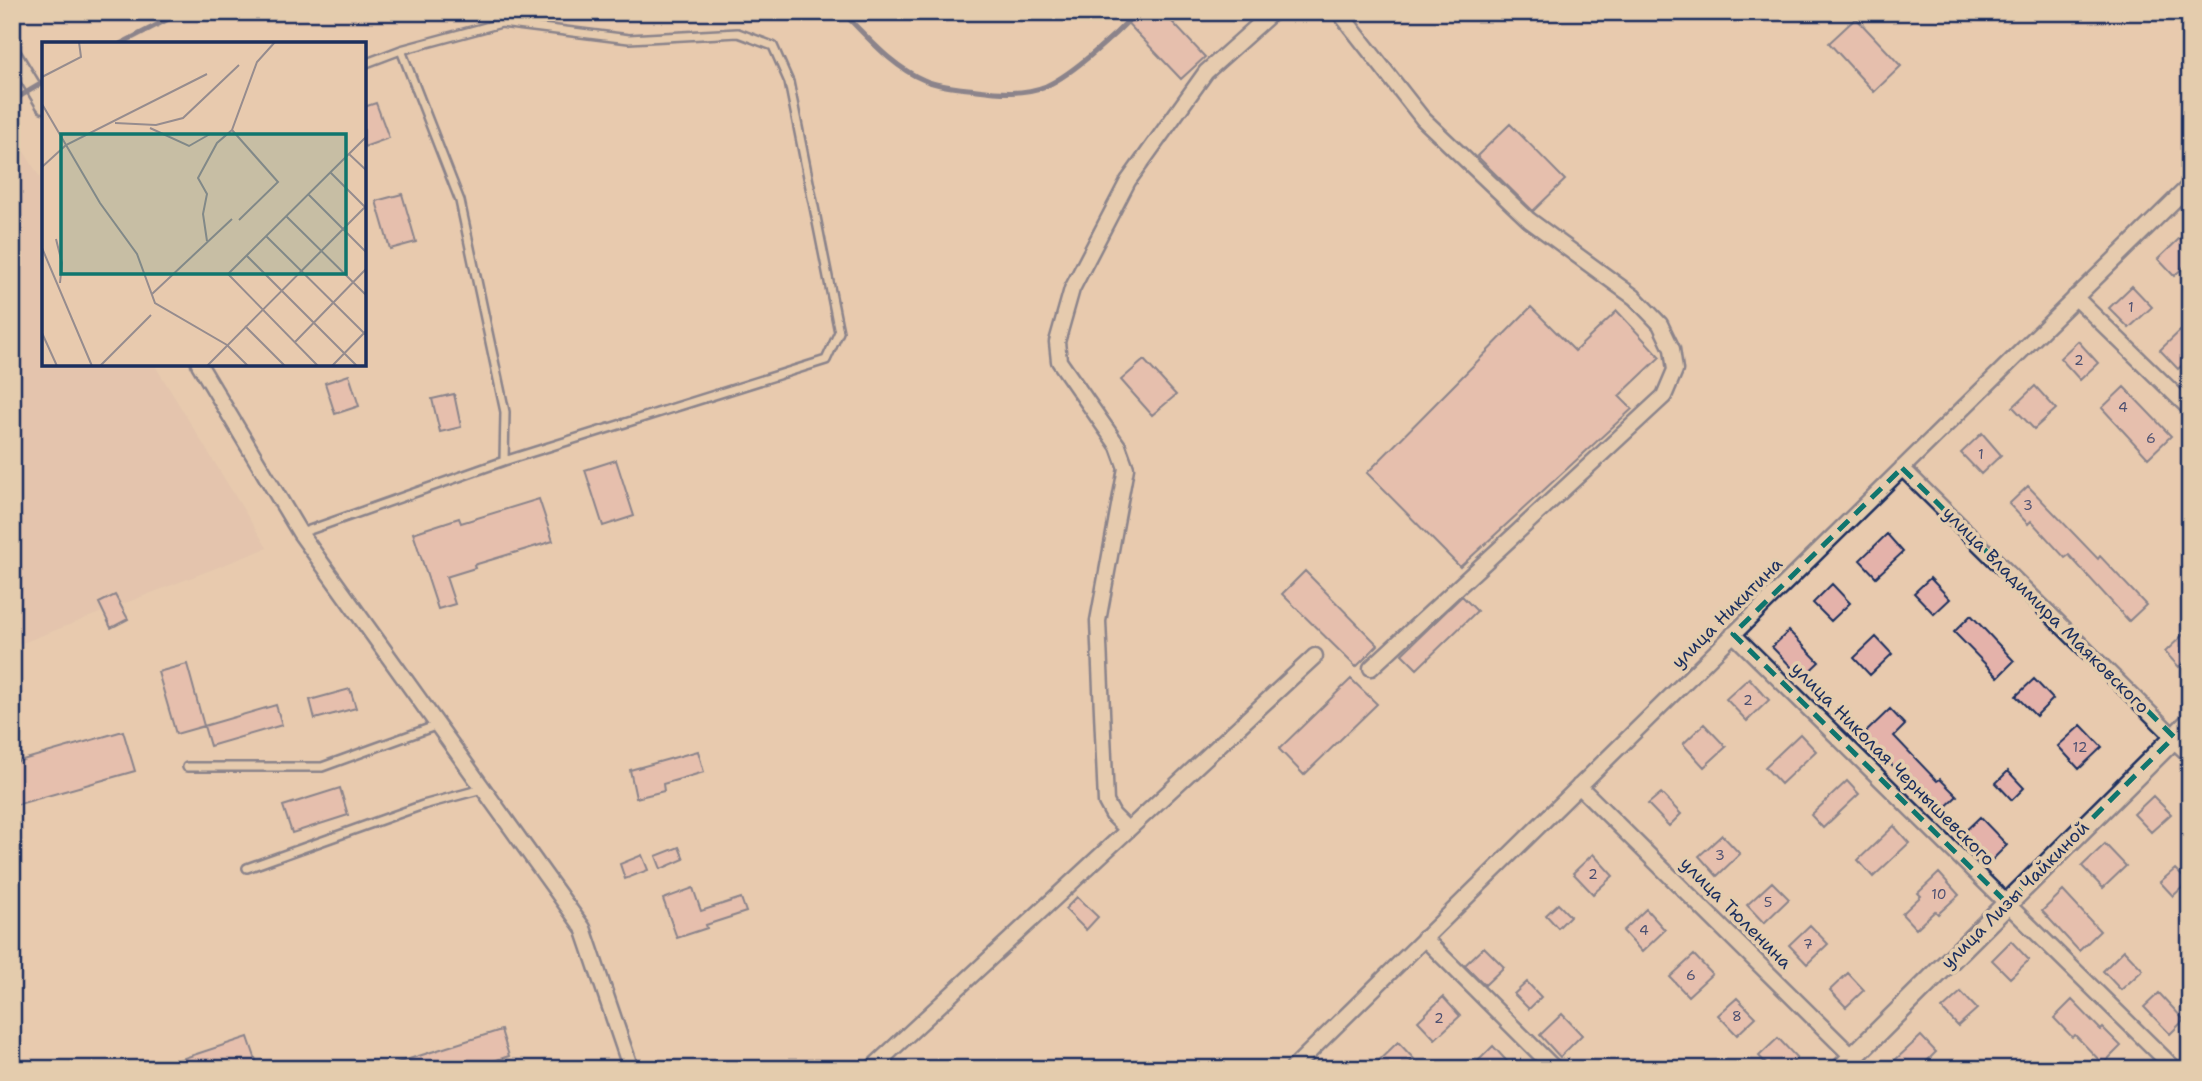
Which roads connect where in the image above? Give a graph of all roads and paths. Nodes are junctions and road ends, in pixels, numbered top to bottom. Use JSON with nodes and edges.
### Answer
{"nodes":[{"id":1,"x":1273,"y":12,"type":"edge"},
{"id":2,"x":1339,"y":12,"type":"edge"},
{"id":3,"x":401,"y":50,"type":"junction"},
{"id":4,"x":12,"y":52,"type":"edge"},
{"id":5,"x":366,"y":63,"type":"edge"},
{"id":6,"x":42,"y":102,"type":"edge"},
{"id":7,"x":2190,"y":185,"type":"edge"},
{"id":8,"x":2076,"y":297,"type":"junction"},
{"id":9,"x":200,"y":366,"type":"edge"},
{"id":10,"x":2190,"y":409,"type":"edge"},
{"id":11,"x":504,"y":461,"type":"junction"},
{"id":12,"x":1902,"y":468,"type":"junction"},
{"id":13,"x":300,"y":533,"type":"junction"},
{"id":14,"x":1733,"y":634,"type":"junction"},
{"id":15,"x":1315,"y":656,"type":"dead end"},
{"id":16,"x":1371,"y":668,"type":"dead end"},
{"id":17,"x":2190,"y":722,"type":"edge"},
{"id":18,"x":438,"y":725,"type":"junction"},
{"id":19,"x":2174,"y":737,"type":"junction"},
{"id":20,"x":2190,"y":752,"type":"edge"},
{"id":21,"x":187,"y":766,"type":"dead end"},
{"id":22,"x":1579,"y":786,"type":"junction"},
{"id":23,"x":483,"y":789,"type":"junction"},
{"id":24,"x":1128,"y":830,"type":"junction"},
{"id":25,"x":247,"y":868,"type":"dead end"},
{"id":26,"x":2007,"y":903,"type":"junction"},
{"id":27,"x":1424,"y":938,"type":"junction"},
{"id":28,"x":1853,"y":1065,"type":"edge"},
{"id":29,"x":631,"y":1069,"type":"edge"},
{"id":30,"x":871,"y":1069,"type":"edge"},
{"id":31,"x":1292,"y":1069,"type":"edge"},
{"id":32,"x":1555,"y":1069,"type":"edge"},
{"id":33,"x":2175,"y":1069,"type":"edge"}],
"edges":[{"from":1,"to":24,"type":"street"},
{"from":2,"to":16,"type":"street"},
{"from":3,"to":5,"type":"lane"},
{"from":3,"to":11,"type":"lane"},
{"from":3,"to":11,"type":"lane"},
{"from":4,"to":6,"type":"street"},
{"from":7,"to":8,"type":"street","name":"улица Никитина"},
{"from":8,"to":10,"type":"street"},
{"from":8,"to":12,"type":"street","name":"улица Никитина"},
{"from":9,"to":13,"type":"street"},
{"from":11,"to":13,"type":"lane"},
{"from":12,"to":14,"type":"street","name":"улица Никитина"},
{"from":12,"to":19,"type":"street","name":"улица Владимира Маяковского"},
{"from":13,"to":18,"type":"street"},
{"from":14,"to":22,"type":"street","name":"улица Никитина"},
{"from":14,"to":26,"type":"street","name":"улица Николая Чернышевского"},
{"from":15,"to":24,"type":"street"},
{"from":17,"to":19,"type":"street","name":"улица Лизы Чайкиной"},
{"from":18,"to":21,"type":"lane"},
{"from":18,"to":23,"type":"street"},
{"from":19,"to":20,"type":"street","name":"улица Владимира Маяковского"},
{"from":19,"to":26,"type":"street","name":"улица Лизы Чайкиной"},
{"from":22,"to":27,"type":"street","name":"улица Никитина"},
{"from":22,"to":28,"type":"street","name":"улица Тюленина"},
{"from":23,"to":25,"type":"lane"},
{"from":23,"to":29,"type":"street"},
{"from":24,"to":30,"type":"street"},
{"from":26,"to":28,"type":"street","name":"улица Лизы Чайкиной"},
{"from":26,"to":33,"type":"street","name":"улица Николая Чернышевского"},
{"from":27,"to":31,"type":"street","name":"улица Никитина"},
{"from":27,"to":32,"type":"street"}]}
